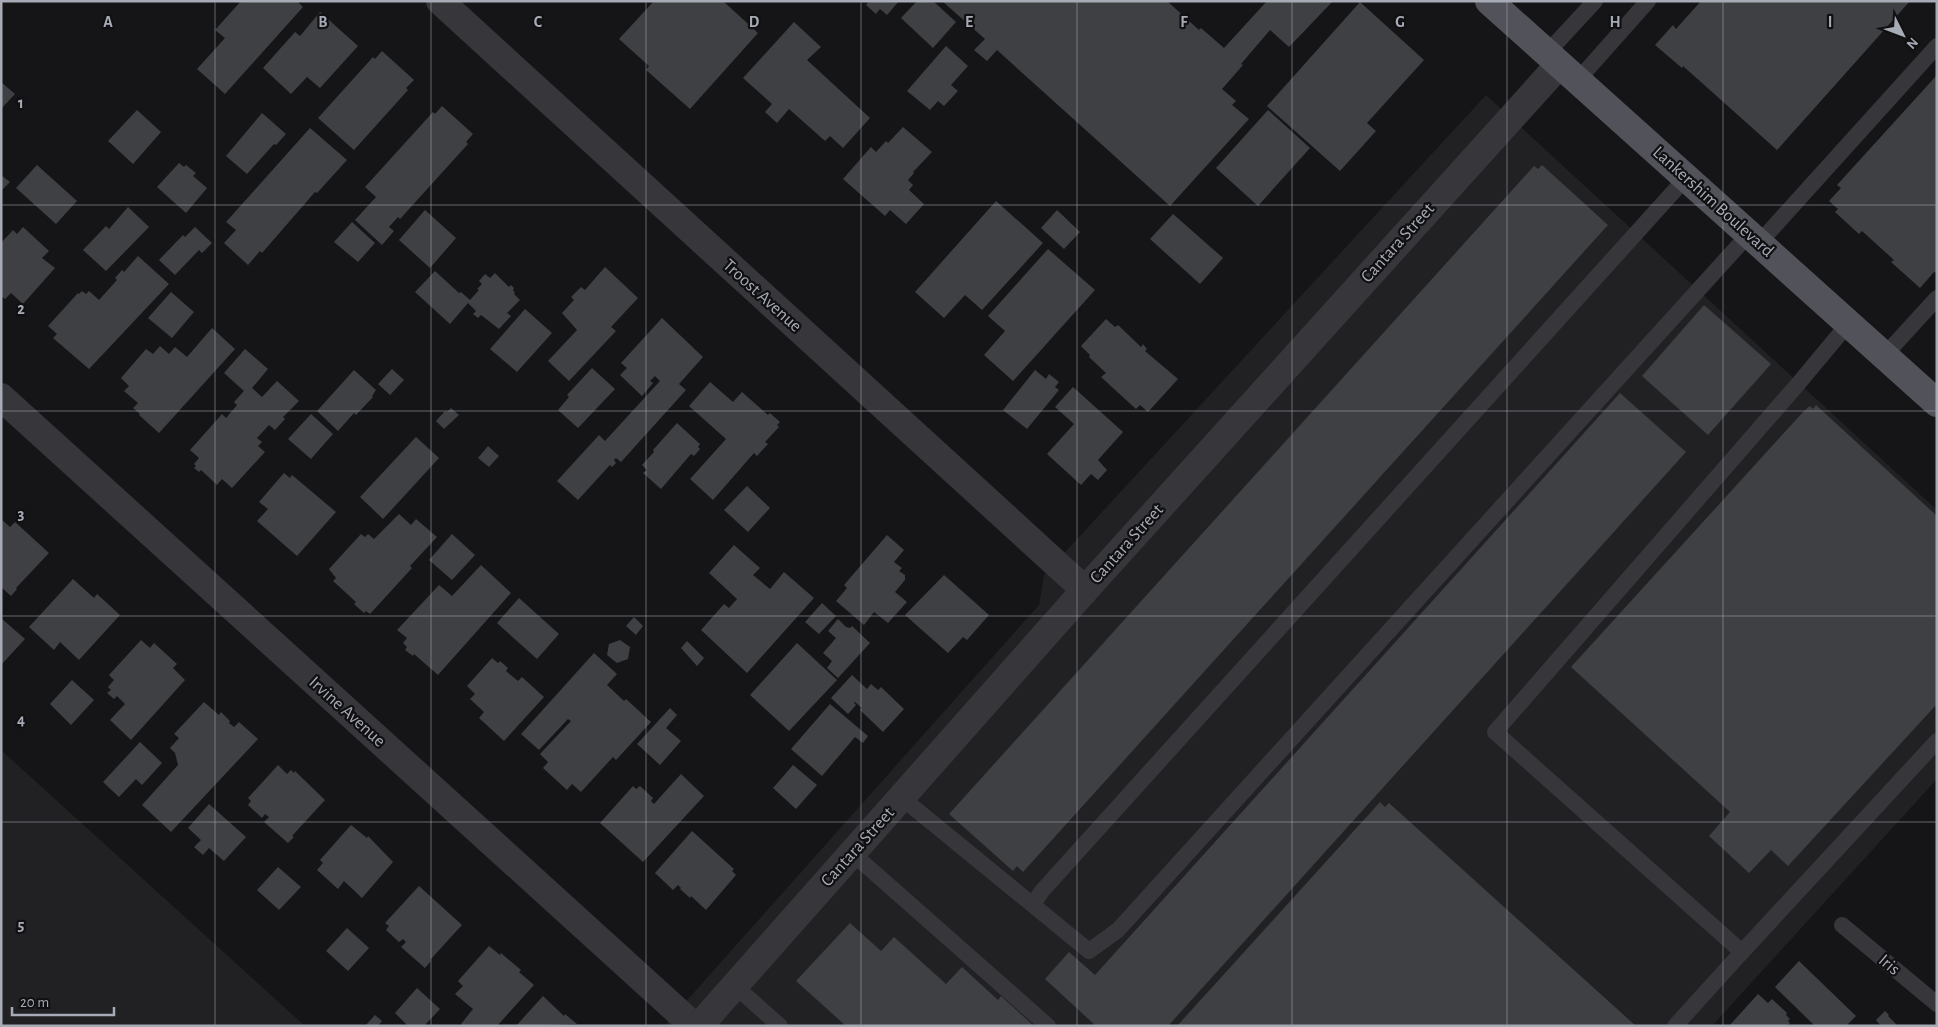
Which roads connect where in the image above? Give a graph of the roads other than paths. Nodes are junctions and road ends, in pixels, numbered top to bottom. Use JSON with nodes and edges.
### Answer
{"nodes":[{"id":1,"x":440,"y":1,"type":"edge"},
{"id":2,"x":1489,"y":1,"type":"edge"},
{"id":3,"x":1595,"y":1,"type":"edge"},
{"id":4,"x":1648,"y":1,"type":"edge"},
{"id":5,"x":1937,"y":46,"type":"edge"},
{"id":6,"x":1560,"y":67,"type":"junction"},
{"id":7,"x":1685,"y":179,"type":"junction"},
{"id":8,"x":1754,"y":238,"type":"junction"},
{"id":9,"x":1937,"y":298,"type":"edge"},
{"id":10,"x":1848,"y":324,"type":"junction"},
{"id":11,"x":1884,"y":356,"type":"junction"},
{"id":12,"x":1,"y":398,"type":"edge"},
{"id":13,"x":1937,"y":403,"type":"edge"},
{"id":14,"x":1085,"y":590,"type":"junction"},
{"id":15,"x":1937,"y":741,"type":"edge"},
{"id":16,"x":902,"y":798,"type":"junction"},
{"id":17,"x":852,"y":853,"type":"junction"},
{"id":18,"x":1032,"y":904,"type":"junction"},
{"id":19,"x":1842,"y":925,"type":"dead end"},
{"id":20,"x":1742,"y":952,"type":"junction"},
{"id":21,"x":735,"y":986,"type":"junction"},
{"id":22,"x":1937,"y":1004,"type":"edge"},
{"id":23,"x":694,"y":1026,"type":"edge"},
{"id":24,"x":699,"y":1026,"type":"edge"},
{"id":25,"x":780,"y":1026,"type":"edge"},
{"id":26,"x":1048,"y":1026,"type":"edge"},
{"id":27,"x":1674,"y":1026,"type":"edge"}],
"edges":[{"from":1,"to":14,"type":"street","name":"Troost Avenue"},
{"from":2,"to":6,"type":"main road","name":"Lankershim Boulevard"},
{"from":3,"to":6,"type":"lane"},
{"from":4,"to":6,"type":"lane"},
{"from":5,"to":8,"type":"lane"},
{"from":6,"to":7,"type":"main road","name":"Lankershim Boulevard"},
{"from":6,"to":14,"type":"street","name":"Cantara Street"},
{"from":7,"to":8,"type":"main road","name":"Lankershim Boulevard"},
{"from":7,"to":18,"type":"lane"},
{"from":8,"to":10,"type":"main road","name":"Lankershim Boulevard"},
{"from":8,"to":18,"type":"lane"},
{"from":9,"to":11,"type":"lane"},
{"from":10,"to":11,"type":"main road","name":"Lankershim Boulevard"},
{"from":10,"to":20,"type":"lane"},
{"from":11,"to":13,"type":"main road","name":"Lankershim Boulevard"},
{"from":12,"to":23,"type":"street","name":"Irvine Avenue"},
{"from":14,"to":16,"type":"street","name":"Cantara Street"},
{"from":15,"to":20,"type":"lane"},
{"from":16,"to":17,"type":"street","name":"Cantara Street"},
{"from":16,"to":18,"type":"lane"},
{"from":17,"to":21,"type":"street","name":"Cantara Street"},
{"from":17,"to":26,"type":"lane"},
{"from":19,"to":22,"type":"lane","name":"Iris"},
{"from":20,"to":27,"type":"lane"},
{"from":21,"to":24,"type":"street","name":"Cantara Street"},
{"from":21,"to":25,"type":"lane"}]}
